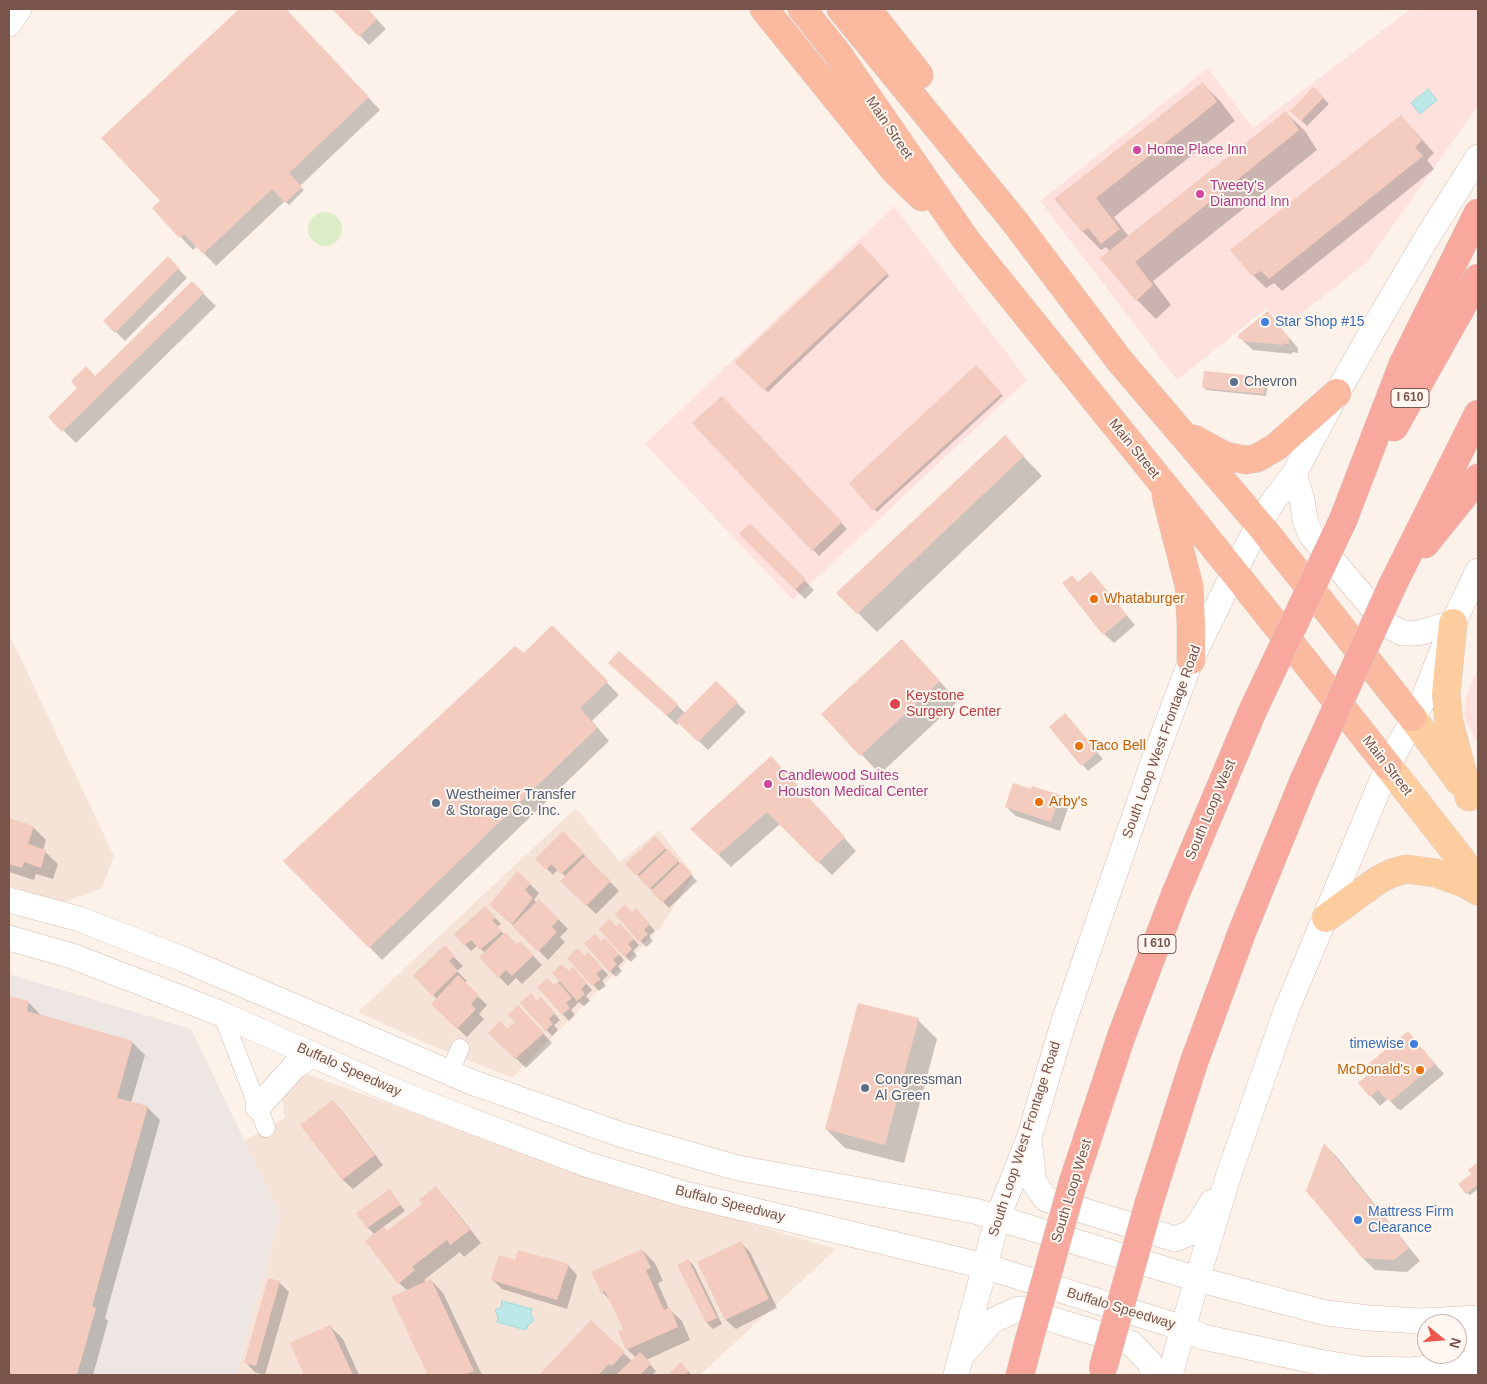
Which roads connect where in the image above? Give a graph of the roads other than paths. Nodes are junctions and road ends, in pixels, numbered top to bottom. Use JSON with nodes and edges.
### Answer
{"nodes":[{"id":1,"x":18,"y":9,"type":"edge"},
{"id":2,"x":764,"y":9,"type":"edge"},
{"id":3,"x":802,"y":9,"type":"edge"},
{"id":4,"x":841,"y":9,"type":"edge"},
{"id":5,"x":867,"y":9,"type":"edge"},
{"id":6,"x":9,"y":24,"type":"edge"},
{"id":7,"x":1478,"y":157,"type":"edge"},
{"id":8,"x":1478,"y":213,"type":"edge"},
{"id":9,"x":1015,"y":222,"type":"junction"},
{"id":10,"x":966,"y":240,"type":"junction"},
{"id":11,"x":1478,"y":278,"type":"edge"},
{"id":12,"x":1337,"y":393,"type":"junction"},
{"id":13,"x":1478,"y":414,"type":"edge"},
{"id":14,"x":1180,"y":431,"type":"junction"},
{"id":15,"x":1294,"y":474,"type":"junction"},
{"id":16,"x":1478,"y":478,"type":"edge"},
{"id":17,"x":1163,"y":485,"type":"junction"},
{"id":18,"x":1343,"y":520,"type":"junction"},
{"id":19,"x":1259,"y":524,"type":"junction"},
{"id":20,"x":1478,"y":571,"type":"edge"},
{"id":21,"x":1234,"y":572,"type":"junction"},
{"id":22,"x":1392,"y":584,"type":"junction"},
{"id":23,"x":1453,"y":623,"type":"junction"},
{"id":24,"x":1191,"y":660,"type":"junction"},
{"id":25,"x":1412,"y":717,"type":"junction"},
{"id":26,"x":1388,"y":766,"type":"junction"},
{"id":27,"x":1474,"y":802,"type":"edge"},
{"id":28,"x":1478,"y":881,"type":"edge"},
{"id":29,"x":1478,"y":891,"type":"edge"},
{"id":30,"x":9,"y":900,"type":"edge"},
{"id":31,"x":1326,"y":918,"type":"junction"},
{"id":32,"x":9,"y":938,"type":"edge"},
{"id":33,"x":234,"y":980,"type":"junction"},
{"id":34,"x":222,"y":1014,"type":"junction"},
{"id":35,"x":460,"y":1048,"type":"dead end"},
{"id":36,"x":313,"y":1055,"type":"junction"},
{"id":37,"x":450,"y":1073,"type":"junction"},
{"id":38,"x":474,"y":1083,"type":"junction"},
{"id":39,"x":262,"y":1118,"type":"joint"},
{"id":40,"x":460,"y":1118,"type":"junction"},
{"id":41,"x":1029,"y":1138,"type":"junction"},
{"id":42,"x":738,"y":1168,"type":"junction"},
{"id":43,"x":1229,"y":1174,"type":"junction"},
{"id":44,"x":729,"y":1206,"type":"junction"},
{"id":45,"x":998,"y":1217,"type":"junction"},
{"id":46,"x":984,"y":1266,"type":"junction"},
{"id":47,"x":1197,"y":1279,"type":"junction"},
{"id":48,"x":1475,"y":1318,"type":"edge"},
{"id":49,"x":1183,"y":1328,"type":"junction"},
{"id":50,"x":1478,"y":1356,"type":"edge"},
{"id":51,"x":1478,"y":1363,"type":"edge"},
{"id":52,"x":958,"y":1367,"type":"edge"},
{"id":53,"x":1102,"y":1372,"type":"edge"},
{"id":54,"x":1020,"y":1375,"type":"edge"},
{"id":55,"x":1153,"y":1375,"type":"edge"},
{"id":56,"x":1170,"y":1375,"type":"edge"}],
"edges":[{"from":1,"to":6,"type":"main road"},
{"from":2,"to":10,"type":"highway"},
{"from":3,"to":10,"type":"highway","name":"Main Street"},
{"from":4,"to":9,"type":"highway"},
{"from":5,"to":9,"type":"highway"},
{"from":7,"to":12,"type":"main road","name":"South Loop West Frontage Road"},
{"from":8,"to":18,"type":"highway"},
{"from":9,"to":14,"type":"highway"},
{"from":10,"to":17,"type":"highway","name":"Main Street"},
{"from":11,"to":18,"type":"highway","name":"South Loop West","number":"I 610"},
{"from":12,"to":14,"type":"highway"},
{"from":12,"to":15,"type":"main road","name":"South Loop West Frontage Road"},
{"from":13,"to":22,"type":"highway"},
{"from":14,"to":19,"type":"highway"},
{"from":15,"to":19,"type":"main road","name":"South Loop West Frontage Road"},
{"from":15,"to":23,"type":"main road"},
{"from":16,"to":22,"type":"highway"},
{"from":17,"to":21,"type":"highway","name":"Main Street"},
{"from":17,"to":24,"type":"highway"},
{"from":18,"to":54,"type":"highway","name":"South Loop West","number":"I 610","bridge":true},
{"from":19,"to":21,"type":"main road","name":"South Loop West Frontage Road"},
{"from":19,"to":25,"type":"highway"},
{"from":20,"to":23,"type":"main road"},
{"from":21,"to":24,"type":"main road","name":"South Loop West Frontage Road"},
{"from":21,"to":26,"type":"highway","name":"Main Street"},
{"from":22,"to":53,"type":"highway","bridge":true},
{"from":23,"to":25,"type":"main road"},
{"from":23,"to":27,"type":"main road"},
{"from":24,"to":41,"type":"main road","name":"South Loop West Frontage Road"},
{"from":25,"to":26,"type":"main road"},
{"from":25,"to":27,"type":"main road"},
{"from":26,"to":28,"type":"main road","name":"Main Street"},
{"from":26,"to":31,"type":"main road"},
{"from":29,"to":31,"type":"main road"},
{"from":30,"to":33,"type":"main road"},
{"from":31,"to":43,"type":"main road"},
{"from":32,"to":34,"type":"main road","name":"Buffalo Speedway"},
{"from":33,"to":34,"type":"main road"},
{"from":33,"to":37,"type":"main road"},
{"from":34,"to":36,"type":"main road","name":"Buffalo Speedway"},
{"from":34,"to":39,"type":"street"},
{"from":35,"to":37,"type":"street"},
{"from":36,"to":39,"type":"main road"},
{"from":36,"to":40,"type":"main road","name":"Buffalo Speedway"},
{"from":37,"to":38,"type":"main road"},
{"from":38,"to":40,"type":"main road"},
{"from":38,"to":42,"type":"main road"},
{"from":40,"to":44,"type":"main road","name":"Buffalo Speedway"},
{"from":41,"to":43,"type":"main road"},
{"from":41,"to":45,"type":"main road","name":"South Loop West Frontage Road"},
{"from":42,"to":44,"type":"main road"},
{"from":42,"to":45,"type":"main road"},
{"from":43,"to":47,"type":"main road"},
{"from":44,"to":46,"type":"main road","name":"Buffalo Speedway"},
{"from":45,"to":46,"type":"main road","name":"South Loop West Frontage Road"},
{"from":45,"to":47,"type":"main road"},
{"from":46,"to":49,"type":"main road","name":"Buffalo Speedway"},
{"from":46,"to":52,"type":"main road","name":"South Loop West Frontage Road"},
{"from":47,"to":48,"type":"main road"},
{"from":47,"to":49,"type":"main road"},
{"from":48,"to":50,"type":"main road"},
{"from":49,"to":51,"type":"main road","name":"Buffalo Speedway"},
{"from":49,"to":56,"type":"main road"},
{"from":52,"to":55,"type":"main road"}]}
